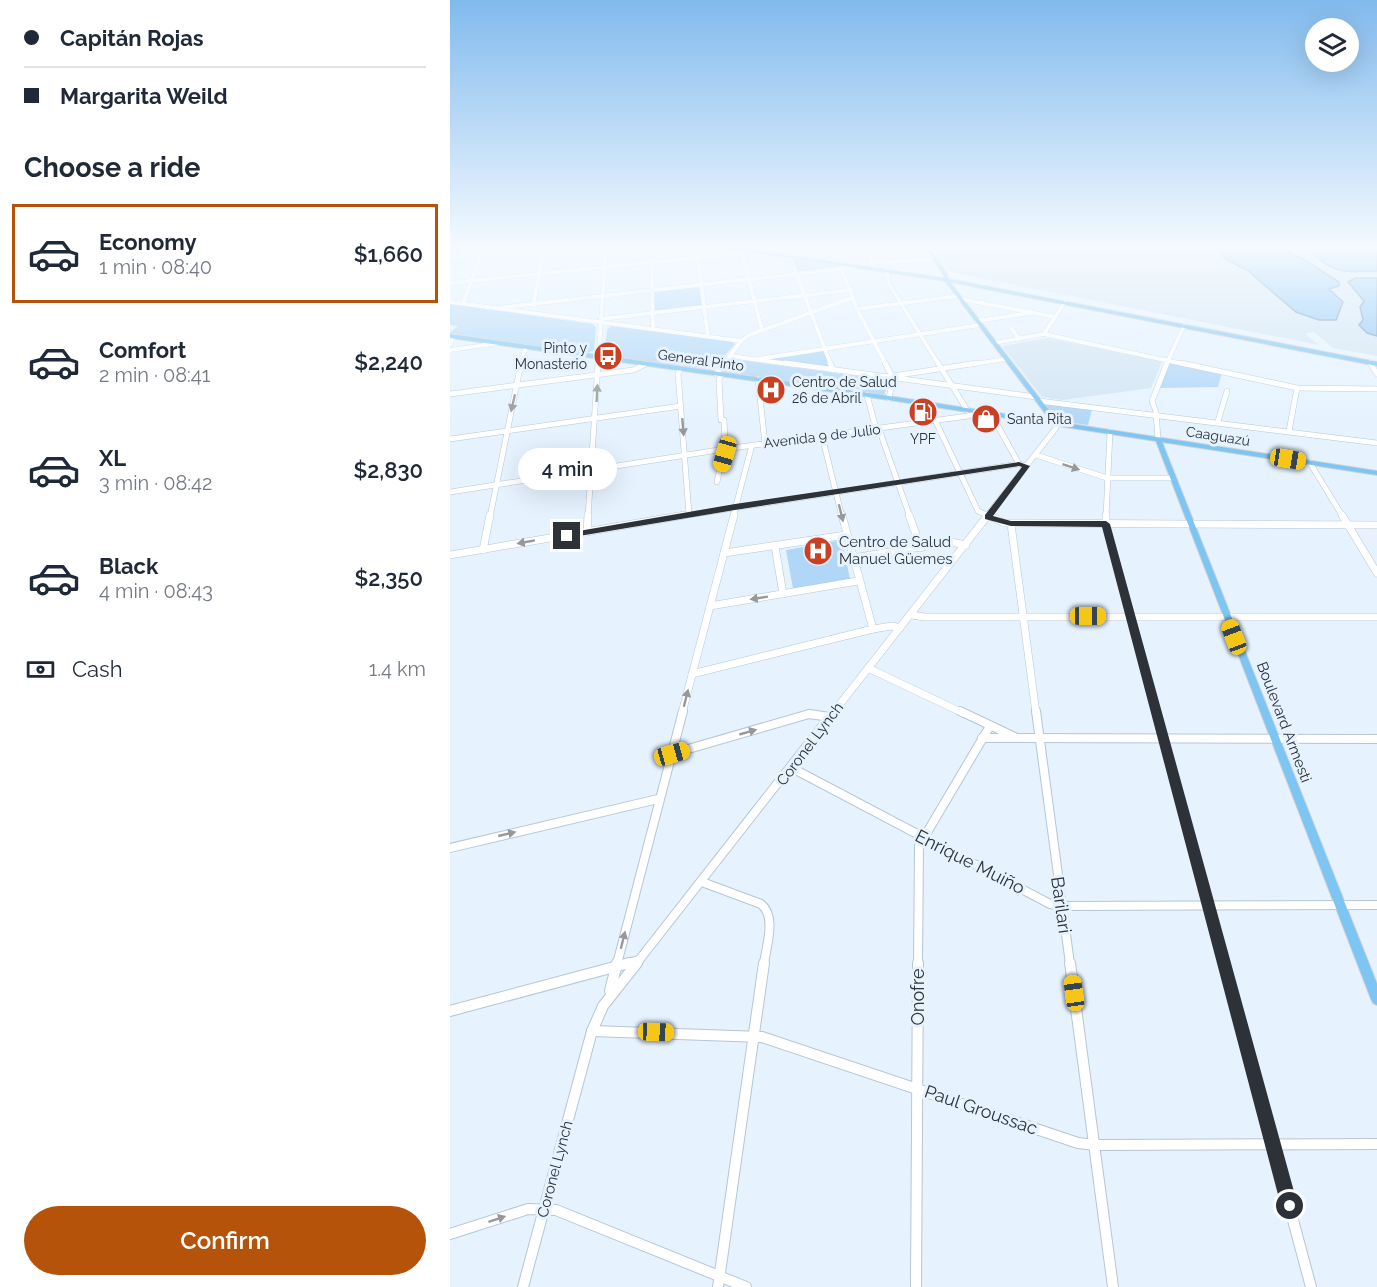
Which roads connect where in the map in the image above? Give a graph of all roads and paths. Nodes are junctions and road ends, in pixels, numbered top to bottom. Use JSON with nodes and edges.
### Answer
{"nodes":[{"id":1,"x":483,"y":306,"type":"edge"},
{"id":2,"x":510,"y":306,"type":"edge"},
{"id":3,"x":532,"y":306,"type":"edge"},
{"id":4,"x":602,"y":306,"type":"edge"},
{"id":5,"x":653,"y":306,"type":"edge"},
{"id":6,"x":714,"y":306,"type":"edge"},
{"id":7,"x":756,"y":306,"type":"edge"},
{"id":8,"x":808,"y":306,"type":"edge"},
{"id":9,"x":830,"y":306,"type":"edge"},
{"id":10,"x":856,"y":306,"type":"edge"},
{"id":11,"x":879,"y":306,"type":"edge"},
{"id":12,"x":903,"y":306,"type":"edge"},
{"id":13,"x":966,"y":306,"type":"edge"},
{"id":14,"x":1004,"y":306,"type":"edge"},
{"id":15,"x":1063,"y":306,"type":"edge"},
{"id":16,"x":1085,"y":306,"type":"edge"},
{"id":17,"x":1096,"y":306,"type":"edge"},
{"id":18,"x":705,"y":307,"type":"junction"},
{"id":19,"x":496,"y":308,"type":"junction"},
{"id":20,"x":857,"y":309,"type":"junction"},
{"id":21,"x":1033,"y":312,"type":"junction"},
{"id":22,"x":531,"y":313,"type":"junction"},
{"id":23,"x":653,"y":313,"type":"junction"},
{"id":24,"x":811,"y":313,"type":"junction"},
{"id":25,"x":1056,"y":317,"type":"junction"},
{"id":26,"x":601,"y":321,"type":"junction"},
{"id":27,"x":979,"y":323,"type":"junction"},
{"id":28,"x":1184,"y":326,"type":"junction"},
{"id":29,"x":1012,"y":329,"type":"dead end"},
{"id":30,"x":653,"y":330,"type":"junction"},
{"id":31,"x":762,"y":330,"type":"junction"},
{"id":32,"x":921,"y":334,"type":"junction"},
{"id":33,"x":1044,"y":334,"type":"junction"},
{"id":34,"x":452,"y":336,"type":"edge"},
{"id":35,"x":708,"y":336,"type":"junction"},
{"id":36,"x":1020,"y":339,"type":"junction"},
{"id":37,"x":872,"y":340,"type":"junction"},
{"id":38,"x":741,"y":341,"type":"junction"},
{"id":39,"x":499,"y":343,"type":"junction"},
{"id":40,"x":994,"y":343,"type":"junction"},
{"id":41,"x":450,"y":345,"type":"edge"},
{"id":42,"x":526,"y":347,"type":"junction"},
{"id":43,"x":825,"y":347,"type":"junction"},
{"id":44,"x":450,"y":350,"type":"edge"},
{"id":45,"x":730,"y":356,"type":"junction"},
{"id":46,"x":599,"y":358,"type":"junction"},
{"id":47,"x":756,"y":359,"type":"junction"},
{"id":48,"x":1006,"y":359,"type":"junction"},
{"id":49,"x":1168,"y":359,"type":"junction"},
{"id":50,"x":1377,"y":359,"type":"edge"},
{"id":51,"x":1370,"y":363,"type":"junction"},
{"id":52,"x":646,"y":364,"type":"junction"},
{"id":53,"x":1377,"y":364,"type":"edge"},
{"id":54,"x":942,"y":368,"type":"junction"},
{"id":55,"x":680,"y":369,"type":"junction"},
{"id":56,"x":832,"y":370,"type":"junction"},
{"id":57,"x":719,"y":374,"type":"junction"},
{"id":58,"x":1377,"y":374,"type":"edge"},
{"id":59,"x":598,"y":375,"type":"junction"},
{"id":60,"x":891,"y":377,"type":"junction"},
{"id":61,"x":758,"y":379,"type":"junction"},
{"id":62,"x":517,"y":385,"type":"junction"},
{"id":63,"x":953,"y":387,"type":"junction"},
{"id":64,"x":1297,"y":388,"type":"junction"},
{"id":65,"x":1377,"y":389,"type":"edge"},
{"id":66,"x":1227,"y":391,"type":"dead end"},
{"id":67,"x":450,"y":394,"type":"edge"},
{"id":68,"x":867,"y":395,"type":"junction"},
{"id":69,"x":889,"y":398,"type":"junction"},
{"id":70,"x":1037,"y":399,"type":"junction"},
{"id":71,"x":681,"y":406,"type":"junction"},
{"id":72,"x":967,"y":410,"type":"junction"},
{"id":73,"x":978,"y":412,"type":"junction"},
{"id":74,"x":994,"y":414,"type":"junction"},
{"id":75,"x":1155,"y":416,"type":"junction"},
{"id":76,"x":596,"y":418,"type":"junction"},
{"id":77,"x":935,"y":420,"type":"junction"},
{"id":78,"x":1218,"y":421,"type":"junction"},
{"id":79,"x":1056,"y":423,"type":"junction"},
{"id":80,"x":878,"y":429,"type":"junction"},
{"id":81,"x":507,"y":431,"type":"junction"},
{"id":82,"x":1289,"y":431,"type":"junction"},
{"id":83,"x":1110,"y":432,"type":"junction"},
{"id":84,"x":822,"y":436,"type":"junction"},
{"id":85,"x":450,"y":439,"type":"edge"},
{"id":86,"x":1158,"y":439,"type":"junction"},
{"id":87,"x":1377,"y":443,"type":"edge"},
{"id":88,"x":765,"y":444,"type":"junction"},
{"id":89,"x":752,"y":445,"type":"junction"},
{"id":90,"x":725,"y":449,"type":"junction"},
{"id":91,"x":686,"y":455,"type":"junction"},
{"id":92,"x":1036,"y":455,"type":"junction"},
{"id":93,"x":1310,"y":463,"type":"junction"},
{"id":94,"x":1023,"y":465,"type":"junction"},
{"id":95,"x":592,"y":470,"type":"junction"},
{"id":96,"x":1377,"y":472,"type":"edge"},
{"id":97,"x":961,"y":473,"type":"junction"},
{"id":98,"x":1107,"y":478,"type":"junction"},
{"id":99,"x":1172,"y":478,"type":"junction"},
{"id":100,"x":717,"y":482,"type":"dead end"},
{"id":101,"x":899,"y":483,"type":"junction"},
{"id":102,"x":496,"y":485,"type":"junction"},
{"id":103,"x":450,"y":492,"type":"edge"},
{"id":104,"x":835,"y":492,"type":"junction"},
{"id":105,"x":735,"y":507,"type":"junction"},
{"id":106,"x":689,"y":514,"type":"junction"},
{"id":107,"x":988,"y":517,"type":"junction"},
{"id":108,"x":1011,"y":524,"type":"junction"},
{"id":109,"x":1106,"y":524,"type":"junction"},
{"id":110,"x":1191,"y":525,"type":"junction"},
{"id":111,"x":1347,"y":525,"type":"junction"},
{"id":112,"x":1377,"y":525,"type":"edge"},
{"id":113,"x":587,"y":532,"type":"junction"},
{"id":114,"x":846,"y":535,"type":"junction"},
{"id":115,"x":966,"y":545,"type":"junction"},
{"id":116,"x":776,"y":546,"type":"junction"},
{"id":117,"x":921,"y":548,"type":"junction"},
{"id":118,"x":483,"y":550,"type":"junction"},
{"id":119,"x":724,"y":553,"type":"junction"},
{"id":120,"x":450,"y":555,"type":"edge"},
{"id":121,"x":853,"y":558,"type":"junction"},
{"id":122,"x":1377,"y":573,"type":"edge"},
{"id":123,"x":858,"y":581,"type":"junction"},
{"id":124,"x":783,"y":594,"type":"junction"},
{"id":125,"x":710,"y":606,"type":"junction"},
{"id":126,"x":912,"y":615,"type":"junction"},
{"id":127,"x":1130,"y":616,"type":"junction"},
{"id":128,"x":1227,"y":616,"type":"junction"},
{"id":129,"x":1024,"y":617,"type":"junction"},
{"id":130,"x":1377,"y":617,"type":"edge"},
{"id":131,"x":900,"y":628,"type":"junction"},
{"id":132,"x":873,"y":629,"type":"junction"},
{"id":133,"x":868,"y":668,"type":"junction"},
{"id":134,"x":692,"y":674,"type":"junction"},
{"id":135,"x":830,"y":717,"type":"junction"},
{"id":136,"x":990,"y":726,"type":"junction"},
{"id":137,"x":982,"y":738,"type":"junction"},
{"id":138,"x":1018,"y":738,"type":"junction"},
{"id":139,"x":1040,"y":738,"type":"junction"},
{"id":140,"x":1164,"y":738,"type":"junction"},
{"id":141,"x":1377,"y":739,"type":"edge"},
{"id":142,"x":1274,"y":740,"type":"junction"},
{"id":143,"x":672,"y":754,"type":"junction"},
{"id":144,"x":792,"y":768,"type":"junction"},
{"id":145,"x":658,"y":799,"type":"junction"},
{"id":146,"x":922,"y":838,"type":"junction"},
{"id":147,"x":450,"y":848,"type":"edge"},
{"id":148,"x":702,"y":882,"type":"junction"},
{"id":149,"x":1340,"y":904,"type":"junction"},
{"id":150,"x":1207,"y":905,"type":"junction"},
{"id":151,"x":1377,"y":905,"type":"edge"},
{"id":152,"x":1061,"y":906,"type":"junction"},
{"id":153,"x":639,"y":960,"type":"junction"},
{"id":154,"x":617,"y":964,"type":"junction"},
{"id":155,"x":609,"y":997,"type":"junction"},
{"id":156,"x":1377,"y":999,"type":"edge"},
{"id":157,"x":450,"y":1011,"type":"edge"},
{"id":158,"x":592,"y":1031,"type":"junction"},
{"id":159,"x":754,"y":1036,"type":"junction"},
{"id":160,"x":918,"y":1088,"type":"junction"},
{"id":161,"x":1377,"y":1144,"type":"edge"},
{"id":162,"x":1095,"y":1145,"type":"junction"},
{"id":163,"x":1274,"y":1146,"type":"junction"},
{"id":164,"x":544,"y":1209,"type":"junction"},
{"id":165,"x":450,"y":1234,"type":"edge"},
{"id":166,"x":719,"y":1282,"type":"edge"},
{"id":167,"x":523,"y":1287,"type":"edge"},
{"id":168,"x":746,"y":1287,"type":"edge"},
{"id":169,"x":916,"y":1287,"type":"edge"},
{"id":170,"x":1113,"y":1287,"type":"edge"},
{"id":171,"x":1311,"y":1287,"type":"edge"}],
"edges":[{"from":1,"to":19,"type":"street"},
{"from":2,"to":19,"type":"street"},
{"from":3,"to":22,"type":"street"},
{"from":4,"to":26,"type":"street"},
{"from":5,"to":23,"type":"street"},
{"from":6,"to":18,"type":"street"},
{"from":7,"to":31,"type":"street"},
{"from":8,"to":24,"type":"street"},
{"from":9,"to":24,"type":"street"},
{"from":10,"to":20,"type":"street"},
{"from":11,"to":20,"type":"street"},
{"from":12,"to":32,"type":"street"},
{"from":13,"to":27,"type":"main road"},
{"from":14,"to":21,"type":"street"},
{"from":15,"to":25,"type":"street"},
{"from":16,"to":28,"type":"main road"},
{"from":17,"to":50,"type":"main road"},
{"from":18,"to":23,"type":"street"},
{"from":18,"to":35,"type":"street"},
{"from":19,"to":22,"type":"street"},
{"from":20,"to":37,"type":"street"},
{"from":21,"to":25,"type":"street"},
{"from":21,"to":27,"type":"street"},
{"from":22,"to":26,"type":"street"},
{"from":23,"to":26,"type":"street"},
{"from":23,"to":30,"type":"street"},
{"from":24,"to":31,"type":"street"},
{"from":24,"to":43,"type":"street"},
{"from":25,"to":33,"type":"street"},
{"from":26,"to":30,"type":"street"},
{"from":26,"to":46,"type":"street"},
{"from":27,"to":32,"type":"street"},
{"from":27,"to":40,"type":"main road"},
{"from":28,"to":49,"type":"street"},
{"from":28,"to":51,"type":"main road"},
{"from":29,"to":36,"type":"street"},
{"from":30,"to":35,"type":"street"},
{"from":31,"to":38,"type":"street"},
{"from":32,"to":37,"type":"street"},
{"from":32,"to":54,"type":"street"},
{"from":33,"to":36,"type":"street"},
{"from":33,"to":49,"type":"street"},
{"from":34,"to":39,"type":"main road","name":"General Pinto"},
{"from":34,"to":41,"type":"street"},
{"from":35,"to":38,"type":"street"},
{"from":36,"to":40,"type":"street"},
{"from":37,"to":43,"type":"street"},
{"from":37,"to":60,"type":"street"},
{"from":38,"to":45,"type":"street"},
{"from":39,"to":42,"type":"main road","name":"General Pinto"},
{"from":39,"to":44,"type":"street"},
{"from":40,"to":48,"type":"main road"},
{"from":42,"to":46,"type":"main road","name":"General Pinto"},
{"from":42,"to":62,"type":"street"},
{"from":43,"to":47,"type":"street"},
{"from":43,"to":56,"type":"street"},
{"from":45,"to":47,"type":"street"},
{"from":45,"to":57,"type":"street"},
{"from":46,"to":52,"type":"main road","name":"General Pinto"},
{"from":46,"to":59,"type":"street"},
{"from":47,"to":56,"type":"street"},
{"from":48,"to":54,"type":"street"},
{"from":48,"to":70,"type":"main road"},
{"from":49,"to":64,"type":"street"},
{"from":49,"to":75,"type":"street","name":"Boulevard Armesti"},
{"from":51,"to":53,"type":"main road"},
{"from":51,"to":58,"type":"street"},
{"from":52,"to":55,"type":"main road","name":"General Pinto"},
{"from":52,"to":59,"type":"street"},
{"from":54,"to":60,"type":"street"},
{"from":54,"to":63,"type":"street"},
{"from":55,"to":57,"type":"main road","name":"General Pinto"},
{"from":55,"to":71,"type":"street"},
{"from":56,"to":60,"type":"street"},
{"from":57,"to":61,"type":"main road","name":"General Pinto"},
{"from":57,"to":90,"type":"street"},
{"from":59,"to":62,"type":"street"},
{"from":76,"to":59,"type":"street","one_way":true},
{"from":60,"to":63,"type":"street"},
{"from":60,"to":69,"type":"street"},
{"from":61,"to":68,"type":"main road","name":"General Pinto"},
{"from":61,"to":88,"type":"street"},
{"from":62,"to":67,"type":"street"},
{"from":62,"to":81,"type":"street","one_way":true},
{"from":63,"to":70,"type":"street"},
{"from":63,"to":72,"type":"street"},
{"from":64,"to":65,"type":"street"},
{"from":64,"to":82,"type":"street"},
{"from":66,"to":78,"type":"street"},
{"from":68,"to":69,"type":"main road","name":"General Pinto"},
{"from":68,"to":80,"type":"street"},
{"from":69,"to":72,"type":"main road","name":"General Pinto"},
{"from":70,"to":75,"type":"street"},
{"from":70,"to":79,"type":"main road"},
{"from":71,"to":76,"type":"street"},
{"from":71,"to":91,"type":"street","one_way":true},
{"from":72,"to":73,"type":"main road","name":"General Pinto"},
{"from":73,"to":74,"type":"main road","name":"General Pinto"},
{"from":73,"to":77,"type":"street","name":"Avenida 9 de Julio"},
{"from":74,"to":79,"type":"main road","name":"General Pinto"},
{"from":74,"to":94,"type":"street"},
{"from":75,"to":78,"type":"street"},
{"from":75,"to":86,"type":"street","name":"Boulevard Armesti"},
{"from":76,"to":81,"type":"street"},
{"from":76,"to":95,"type":"street"},
{"from":77,"to":80,"type":"street","name":"Avenida 9 de Julio"},
{"from":77,"to":97,"type":"street"},
{"from":78,"to":82,"type":"street"},
{"from":79,"to":83,"type":"main road","name":"Caaguazú"},
{"from":79,"to":92,"type":"street","name":"Coronel Lynch"},
{"from":80,"to":84,"type":"street","name":"Avenida 9 de Julio"},
{"from":80,"to":101,"type":"street"},
{"from":81,"to":85,"type":"street"},
{"from":81,"to":102,"type":"street"},
{"from":82,"to":87,"type":"street"},
{"from":83,"to":86,"type":"main road","name":"Caaguazú"},
{"from":83,"to":98,"type":"street"},
{"from":84,"to":88,"type":"street","name":"Avenida 9 de Julio"},
{"from":84,"to":104,"type":"street"},
{"from":86,"to":93,"type":"main road","name":"Caaguazú"},
{"from":86,"to":99,"type":"main road","name":"Boulevard Armesti"},
{"from":88,"to":89,"type":"street","name":"Avenida 9 de Julio"},
{"from":89,"to":90,"type":"street","name":"Avenida 9 de Julio"},
{"from":89,"to":105,"type":"street"},
{"from":90,"to":91,"type":"street","name":"Avenida 9 de Julio"},
{"from":90,"to":100,"type":"street"},
{"from":91,"to":95,"type":"street","name":"Avenida 9 de Julio"},
{"from":91,"to":106,"type":"street"},
{"from":92,"to":94,"type":"street","name":"Coronel Lynch"},
{"from":92,"to":98,"type":"street","one_way":true},
{"from":93,"to":96,"type":"main road","name":"Caaguazú"},
{"from":93,"to":111,"type":"street"},
{"from":94,"to":97,"type":"street"},
{"from":94,"to":107,"type":"street","name":"Coronel Lynch"},
{"from":95,"to":102,"type":"street","name":"Avenida 9 de Julio"},
{"from":95,"to":113,"type":"street"},
{"from":97,"to":101,"type":"street"},
{"from":97,"to":107,"type":"street"},
{"from":98,"to":99,"type":"street"},
{"from":98,"to":109,"type":"street"},
{"from":99,"to":110,"type":"main road","name":"Boulevard Armesti"},
{"from":101,"to":104,"type":"street"},
{"from":101,"to":117,"type":"street"},
{"from":102,"to":103,"type":"street","name":"Avenida 9 de Julio"},
{"from":102,"to":118,"type":"street"},
{"from":104,"to":105,"type":"street"},
{"from":104,"to":114,"type":"street","one_way":true},
{"from":105,"to":106,"type":"street"},
{"from":105,"to":119,"type":"street"},
{"from":106,"to":113,"type":"street"},
{"from":107,"to":108,"type":"street"},
{"from":107,"to":115,"type":"street","name":"Coronel Lynch"},
{"from":108,"to":109,"type":"street"},
{"from":108,"to":129,"type":"street","name":"Barilari"},
{"from":109,"to":110,"type":"street"},
{"from":109,"to":127,"type":"street"},
{"from":110,"to":111,"type":"street"},
{"from":110,"to":128,"type":"main road","name":"Boulevard Armesti"},
{"from":111,"to":112,"type":"street"},
{"from":111,"to":122,"type":"street"},
{"from":113,"to":118,"type":"street","one_way":true},
{"from":114,"to":116,"type":"street"},
{"from":114,"to":121,"type":"street"},
{"from":115,"to":117,"type":"street"},
{"from":115,"to":126,"type":"street","name":"Coronel Lynch"},
{"from":116,"to":119,"type":"street"},
{"from":116,"to":124,"type":"street"},
{"from":117,"to":121,"type":"street"},
{"from":118,"to":120,"type":"street"},
{"from":119,"to":125,"type":"street"},
{"from":121,"to":123,"type":"street"},
{"from":123,"to":124,"type":"street"},
{"from":123,"to":132,"type":"street"},
{"from":124,"to":125,"type":"street","one_way":true},
{"from":125,"to":134,"type":"street"},
{"from":126,"to":129,"type":"street"},
{"from":126,"to":131,"type":"street","name":"Coronel Lynch"},
{"from":127,"to":128,"type":"street"},
{"from":127,"to":129,"type":"street"},
{"from":127,"to":140,"type":"street"},
{"from":128,"to":130,"type":"street"},
{"from":128,"to":142,"type":"main road","name":"Boulevard Armesti"},
{"from":129,"to":139,"type":"street","name":"Barilari"},
{"from":131,"to":132,"type":"street"},
{"from":131,"to":133,"type":"street","name":"Coronel Lynch"},
{"from":132,"to":134,"type":"street"},
{"from":133,"to":135,"type":"street","name":"Coronel Lynch"},
{"from":133,"to":136,"type":"street"},
{"from":143,"to":134,"type":"street","one_way":true},
{"from":143,"to":135,"type":"street","one_way":true},
{"from":135,"to":144,"type":"street","name":"Coronel Lynch"},
{"from":136,"to":137,"type":"street","name":"Onofre"},
{"from":136,"to":138,"type":"street"},
{"from":137,"to":138,"type":"street"},
{"from":137,"to":146,"type":"street","name":"Onofre"},
{"from":138,"to":139,"type":"street"},
{"from":139,"to":140,"type":"street"},
{"from":139,"to":152,"type":"street","name":"Barilari"},
{"from":140,"to":142,"type":"street"},
{"from":140,"to":150,"type":"street"},
{"from":141,"to":142,"type":"street"},
{"from":142,"to":149,"type":"main road","name":"Boulevard Armesti"},
{"from":143,"to":145,"type":"street"},
{"from":144,"to":146,"type":"street","name":"Enrique Muiño"},
{"from":144,"to":148,"type":"street","name":"Coronel Lynch"},
{"from":147,"to":145,"type":"street","one_way":true},
{"from":154,"to":145,"type":"street","one_way":true},
{"from":146,"to":152,"type":"street","name":"Enrique Muiño"},
{"from":146,"to":160,"type":"street","name":"Onofre"},
{"from":148,"to":153,"type":"street","name":"Coronel Lynch"},
{"from":148,"to":159,"type":"street"},
{"from":149,"to":150,"type":"street","name":"Enrique Muiño"},
{"from":149,"to":151,"type":"street","name":"Enrique Muiño"},
{"from":149,"to":156,"type":"main road","name":"Boulevard Armesti"},
{"from":150,"to":152,"type":"street","name":"Enrique Muiño"},
{"from":150,"to":163,"type":"street"},
{"from":152,"to":162,"type":"street","name":"Barilari"},
{"from":153,"to":154,"type":"street"},
{"from":153,"to":155,"type":"street","name":"Coronel Lynch"},
{"from":154,"to":155,"type":"street"},
{"from":154,"to":157,"type":"street"},
{"from":155,"to":158,"type":"street","name":"Coronel Lynch"},
{"from":158,"to":159,"type":"street","name":"Paul Groussac"},
{"from":158,"to":164,"type":"street","name":"Coronel Lynch"},
{"from":159,"to":160,"type":"street","name":"Paul Groussac"},
{"from":159,"to":166,"type":"street"},
{"from":160,"to":162,"type":"street","name":"Paul Groussac"},
{"from":160,"to":169,"type":"street","name":"Onofre"},
{"from":161,"to":163,"type":"street","name":"Paul Groussac"},
{"from":162,"to":163,"type":"street","name":"Paul Groussac"},
{"from":162,"to":170,"type":"street","name":"Barilari"},
{"from":163,"to":171,"type":"street"},
{"from":165,"to":164,"type":"street","one_way":true},
{"from":164,"to":166,"type":"street"},
{"from":164,"to":167,"type":"street","name":"Coronel Lynch"},
{"from":166,"to":168,"type":"street"}]}
